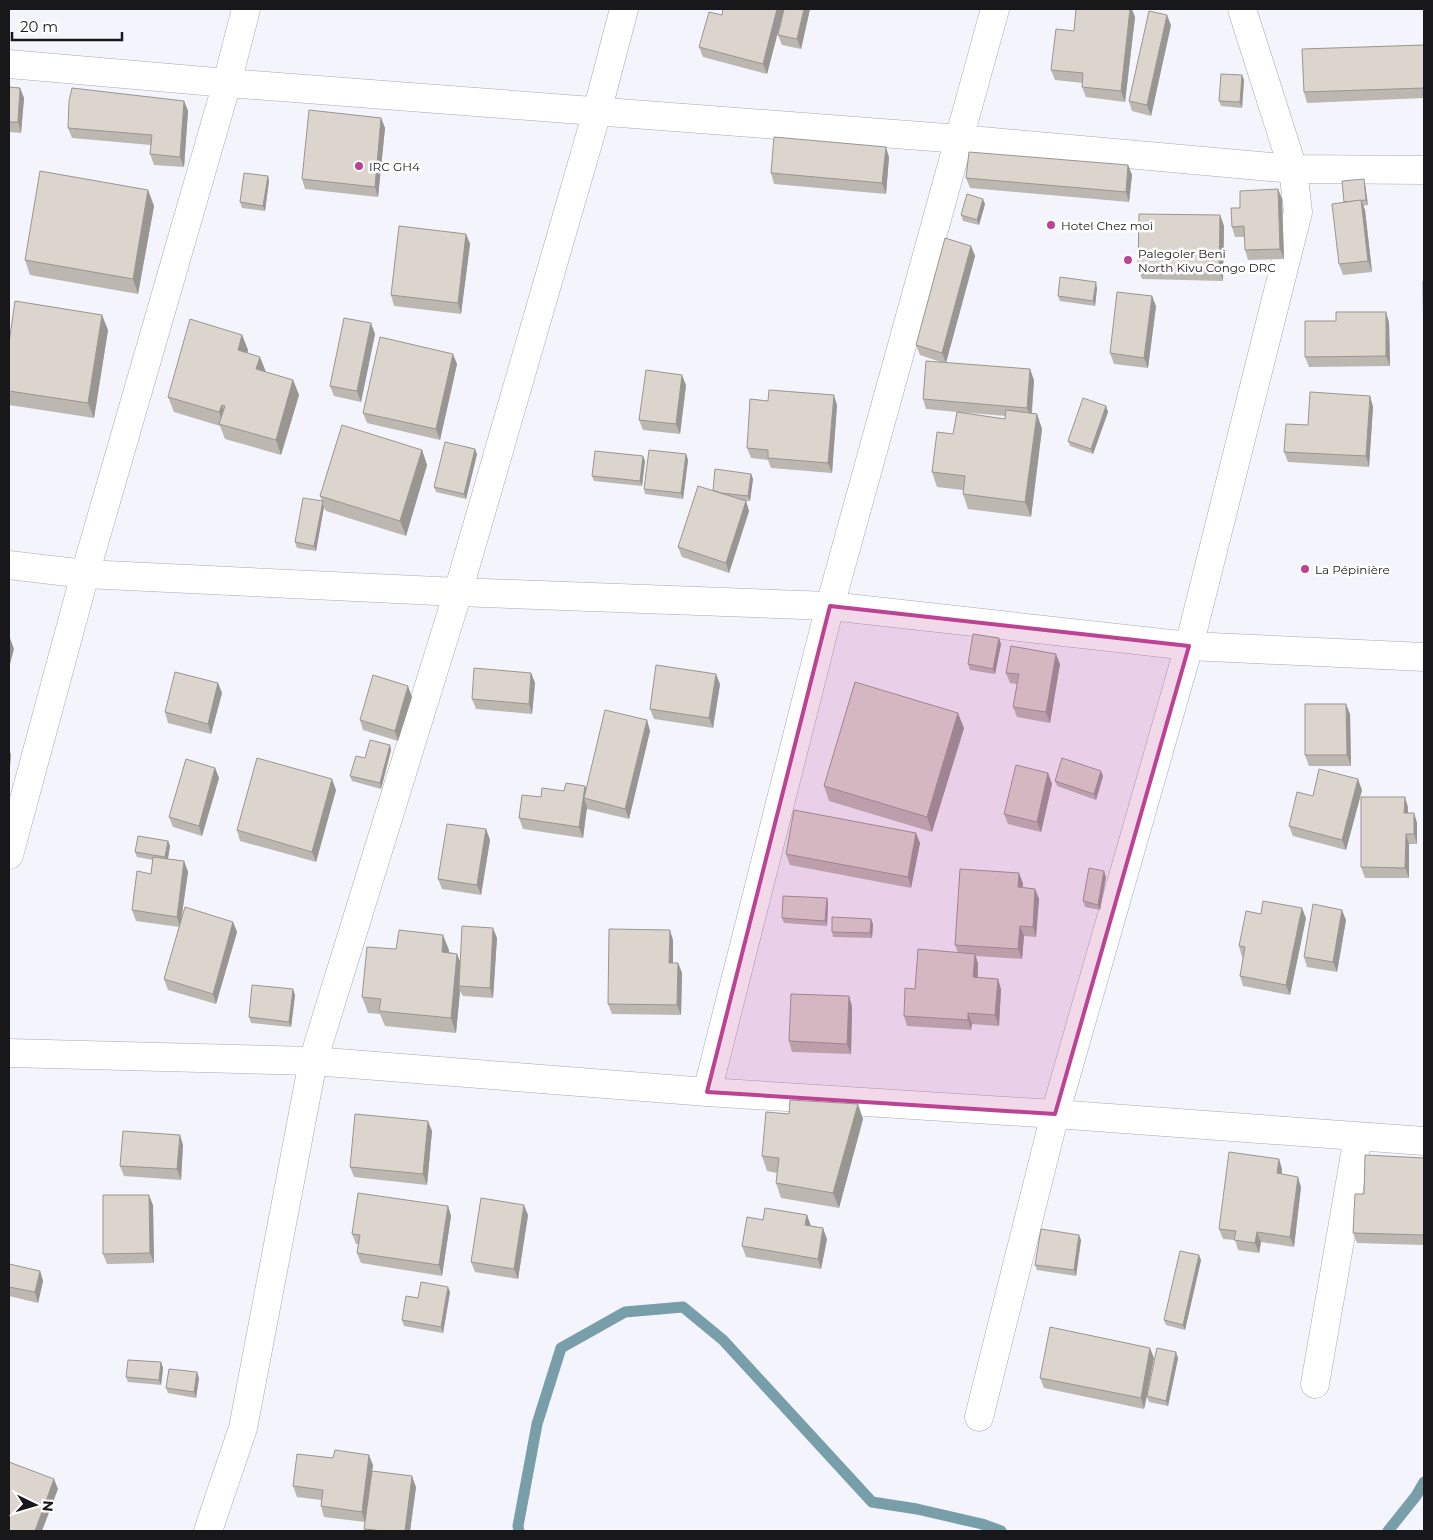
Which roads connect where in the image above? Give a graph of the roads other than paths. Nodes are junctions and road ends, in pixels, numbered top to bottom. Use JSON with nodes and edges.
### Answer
{"nodes":[{"id":1,"x":246,"y":9,"type":"edge"},
{"id":2,"x":624,"y":9,"type":"edge"},
{"id":3,"x":995,"y":9,"type":"edge"},
{"id":4,"x":1242,"y":9,"type":"edge"},
{"id":5,"x":9,"y":64,"type":"edge"},
{"id":6,"x":227,"y":83,"type":"junction"},
{"id":7,"x":597,"y":112,"type":"junction"},
{"id":8,"x":960,"y":139,"type":"junction"},
{"id":9,"x":1293,"y":169,"type":"junction"},
{"id":10,"x":1424,"y":170,"type":"edge"},
{"id":11,"x":9,"y":565,"type":"edge"},
{"id":12,"x":85,"y":574,"type":"junction"},
{"id":13,"x":458,"y":592,"type":"junction"},
{"id":14,"x":830,"y":606,"type":"junction"},
{"id":15,"x":1188,"y":646,"type":"junction"},
{"id":16,"x":1424,"y":657,"type":"edge"},
{"id":17,"x":9,"y":855,"type":"edge"},
{"id":18,"x":9,"y":1053,"type":"edge"},
{"id":19,"x":312,"y":1060,"type":"junction"},
{"id":20,"x":706,"y":1092,"type":"junction"},
{"id":21,"x":1055,"y":1114,"type":"junction"},
{"id":22,"x":1358,"y":1137,"type":"junction"},
{"id":23,"x":1424,"y":1141,"type":"edge"},
{"id":24,"x":1315,"y":1384,"type":"dead end"},
{"id":25,"x":979,"y":1417,"type":"dead end"},
{"id":26,"x":208,"y":1531,"type":"edge"}],
"edges":[{"from":1,"to":6,"type":"street"},
{"from":2,"to":7,"type":"street"},
{"from":3,"to":8,"type":"street"},
{"from":4,"to":9,"type":"street"},
{"from":5,"to":6,"type":"street"},
{"from":6,"to":7,"type":"street"},
{"from":6,"to":12,"type":"street"},
{"from":7,"to":8,"type":"street"},
{"from":7,"to":13,"type":"street"},
{"from":8,"to":9,"type":"street"},
{"from":8,"to":14,"type":"street"},
{"from":9,"to":10,"type":"street"},
{"from":9,"to":15,"type":"street"},
{"from":11,"to":12,"type":"street"},
{"from":12,"to":13,"type":"street"},
{"from":12,"to":17,"type":"street"},
{"from":13,"to":14,"type":"street"},
{"from":13,"to":19,"type":"street"},
{"from":14,"to":15,"type":"street"},
{"from":14,"to":20,"type":"street"},
{"from":15,"to":16,"type":"street"},
{"from":15,"to":21,"type":"street"},
{"from":18,"to":19,"type":"street"},
{"from":19,"to":20,"type":"street"},
{"from":19,"to":26,"type":"street"},
{"from":20,"to":21,"type":"street"},
{"from":21,"to":22,"type":"street"},
{"from":21,"to":25,"type":"street"},
{"from":22,"to":23,"type":"street"},
{"from":22,"to":24,"type":"street"}]}
